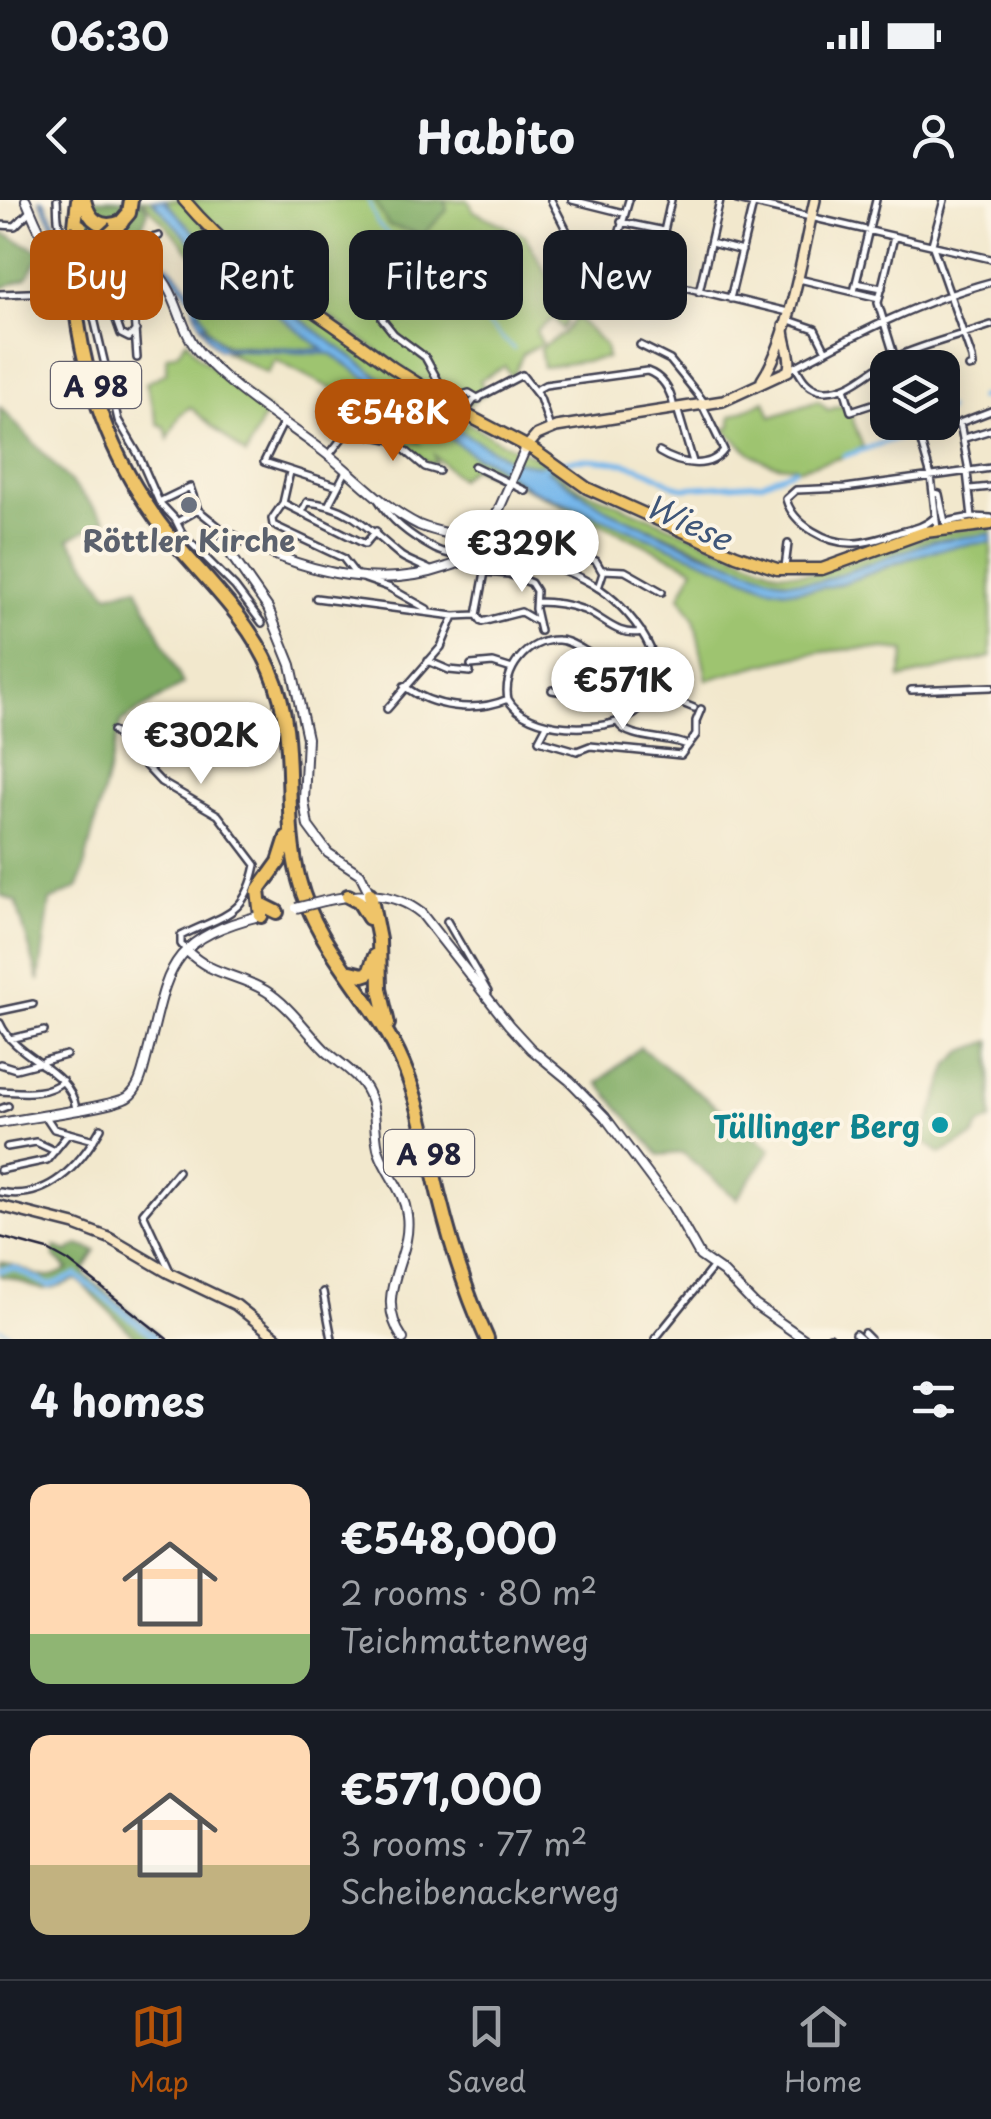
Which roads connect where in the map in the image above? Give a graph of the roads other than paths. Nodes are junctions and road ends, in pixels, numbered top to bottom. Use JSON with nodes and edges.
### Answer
{"nodes":[{"id":1,"x":26,"y":200,"type":"edge"},
{"id":2,"x":57,"y":200,"type":"edge"},
{"id":3,"x":80,"y":200,"type":"edge"},
{"id":4,"x":130,"y":200,"type":"edge"},
{"id":5,"x":184,"y":200,"type":"edge"},
{"id":6,"x":551,"y":200,"type":"edge"},
{"id":7,"x":572,"y":200,"type":"edge"},
{"id":8,"x":628,"y":200,"type":"edge"},
{"id":9,"x":671,"y":200,"type":"edge"},
{"id":10,"x":720,"y":200,"type":"edge"},
{"id":11,"x":737,"y":200,"type":"edge"},
{"id":12,"x":816,"y":200,"type":"edge"},
{"id":13,"x":876,"y":200,"type":"edge"},
{"id":14,"x":944,"y":200,"type":"edge"},
{"id":15,"x":753,"y":202,"type":"edge"},
{"id":16,"x":31,"y":211,"type":"junction"},
{"id":17,"x":624,"y":214,"type":"junction"},
{"id":18,"x":812,"y":217,"type":"junction"},
{"id":19,"x":621,"y":222,"type":"junction"},
{"id":20,"x":0,"y":225,"type":"edge"},
{"id":21,"x":119,"y":226,"type":"junction"},
{"id":22,"x":41,"y":230,"type":"edge"},
{"id":23,"x":64,"y":230,"type":"edge"},
{"id":24,"x":77,"y":230,"type":"edge"},
{"id":25,"x":115,"y":230,"type":"edge"},
{"id":26,"x":566,"y":230,"type":"edge"},
{"id":27,"x":620,"y":230,"type":"edge"},
{"id":28,"x":660,"y":230,"type":"dead end"},
{"id":29,"x":664,"y":230,"type":"edge"},
{"id":30,"x":869,"y":231,"type":"junction"},
{"id":31,"x":894,"y":237,"type":"junction"},
{"id":32,"x":711,"y":243,"type":"junction"},
{"id":33,"x":932,"y":244,"type":"junction"},
{"id":34,"x":742,"y":251,"type":"junction"},
{"id":35,"x":991,"y":259,"type":"edge"},
{"id":36,"x":797,"y":278,"type":"junction"},
{"id":37,"x":163,"y":282,"type":"edge"},
{"id":38,"x":991,"y":282,"type":"edge"},
{"id":39,"x":856,"y":283,"type":"junction"},
{"id":40,"x":882,"y":288,"type":"junction"},
{"id":41,"x":687,"y":289,"type":"edge"},
{"id":42,"x":699,"y":292,"type":"junction"},
{"id":43,"x":854,"y":292,"type":"junction"},
{"id":44,"x":30,"y":293,"type":"edge"},
{"id":45,"x":0,"y":294,"type":"edge"},
{"id":46,"x":949,"y":294,"type":"junction"},
{"id":47,"x":879,"y":298,"type":"junction"},
{"id":48,"x":730,"y":299,"type":"junction"},
{"id":49,"x":786,"y":319,"type":"junction"},
{"id":50,"x":79,"y":320,"type":"edge"},
{"id":51,"x":94,"y":320,"type":"edge"},
{"id":52,"x":117,"y":320,"type":"edge"},
{"id":53,"x":136,"y":320,"type":"edge"},
{"id":54,"x":383,"y":320,"type":"edge"},
{"id":55,"x":883,"y":321,"type":"junction"},
{"id":56,"x":991,"y":325,"type":"edge"},
{"id":57,"x":137,"y":327,"type":"junction"},
{"id":58,"x":963,"y":334,"type":"junction"},
{"id":59,"x":644,"y":346,"type":"dead end"},
{"id":60,"x":892,"y":350,"type":"edge"},
{"id":61,"x":917,"y":350,"type":"edge"},
{"id":62,"x":826,"y":351,"type":"junction"},
{"id":63,"x":137,"y":358,"type":"dead end"},
{"id":64,"x":794,"y":365,"type":"junction"},
{"id":65,"x":969,"y":367,"type":"dead end"},
{"id":66,"x":771,"y":368,"type":"junction"},
{"id":67,"x":870,"y":372,"type":"edge"},
{"id":68,"x":844,"y":388,"type":"junction"},
{"id":69,"x":536,"y":390,"type":"junction"},
{"id":70,"x":478,"y":399,"type":"junction"},
{"id":71,"x":704,"y":404,"type":"junction"},
{"id":72,"x":870,"y":405,"type":"edge"},
{"id":73,"x":354,"y":406,"type":"dead end"},
{"id":74,"x":676,"y":408,"type":"junction"},
{"id":75,"x":362,"y":411,"type":"dead end"},
{"id":76,"x":991,"y":412,"type":"edge"},
{"id":77,"x":469,"y":414,"type":"junction"},
{"id":78,"x":284,"y":422,"type":"junction"},
{"id":79,"x":960,"y":423,"type":"joint"},
{"id":80,"x":350,"y":428,"type":"junction"},
{"id":81,"x":991,"y":430,"type":"edge"},
{"id":82,"x":551,"y":431,"type":"junction"},
{"id":83,"x":964,"y":439,"type":"junction"},
{"id":84,"x":920,"y":440,"type":"edge"},
{"id":85,"x":528,"y":446,"type":"junction"},
{"id":86,"x":659,"y":452,"type":"dead end"},
{"id":87,"x":329,"y":455,"type":"junction"},
{"id":88,"x":694,"y":463,"type":"junction"},
{"id":89,"x":474,"y":466,"type":"dead end"},
{"id":90,"x":991,"y":468,"type":"edge"},
{"id":91,"x":346,"y":471,"type":"junction"},
{"id":92,"x":439,"y":471,"type":"dead end"},
{"id":93,"x":968,"y":471,"type":"junction"},
{"id":94,"x":290,"y":472,"type":"junction"},
{"id":95,"x":931,"y":476,"type":"junction"},
{"id":96,"x":509,"y":483,"type":"junction"},
{"id":97,"x":338,"y":486,"type":"junction"},
{"id":98,"x":991,"y":486,"type":"edge"},
{"id":99,"x":970,"y":489,"type":"junction"},
{"id":100,"x":526,"y":491,"type":"dead end"},
{"id":101,"x":934,"y":493,"type":"junction"},
{"id":102,"x":283,"y":503,"type":"junction"},
{"id":103,"x":151,"y":504,"type":"junction"},
{"id":104,"x":329,"y":504,"type":"junction"},
{"id":105,"x":198,"y":510,"type":"junction"},
{"id":106,"x":302,"y":512,"type":"junction"},
{"id":107,"x":972,"y":517,"type":"junction"},
{"id":108,"x":991,"y":521,"type":"edge"},
{"id":109,"x":177,"y":522,"type":"junction"},
{"id":110,"x":494,"y":522,"type":"junction"},
{"id":111,"x":936,"y":523,"type":"junction"},
{"id":112,"x":415,"y":528,"type":"junction"},
{"id":113,"x":515,"y":530,"type":"dead end"},
{"id":114,"x":376,"y":531,"type":"junction"},
{"id":115,"x":529,"y":532,"type":"dead end"},
{"id":116,"x":229,"y":535,"type":"junction"},
{"id":117,"x":788,"y":544,"type":"dead end"},
{"id":118,"x":482,"y":549,"type":"junction"},
{"id":119,"x":463,"y":560,"type":"junction"},
{"id":120,"x":603,"y":570,"type":"junction"},
{"id":121,"x":784,"y":570,"type":"junction"},
{"id":122,"x":432,"y":572,"type":"junction"},
{"id":123,"x":484,"y":572,"type":"junction"},
{"id":124,"x":359,"y":576,"type":"junction"},
{"id":125,"x":598,"y":588,"type":"junction"},
{"id":126,"x":662,"y":592,"type":"dead end"},
{"id":127,"x":316,"y":598,"type":"dead end"},
{"id":128,"x":535,"y":606,"type":"junction"},
{"id":129,"x":429,"y":611,"type":"junction"},
{"id":130,"x":526,"y":614,"type":"junction"},
{"id":131,"x":477,"y":615,"type":"junction"},
{"id":132,"x":454,"y":616,"type":"junction"},
{"id":133,"x":254,"y":628,"type":"junction"},
{"id":134,"x":642,"y":632,"type":"junction"},
{"id":135,"x":654,"y":656,"type":"junction"},
{"id":136,"x":428,"y":661,"type":"junction"},
{"id":137,"x":678,"y":661,"type":"dead end"},
{"id":138,"x":656,"y":666,"type":"junction"},
{"id":139,"x":512,"y":668,"type":"junction"},
{"id":140,"x":404,"y":686,"type":"junction"},
{"id":141,"x":991,"y":686,"type":"edge"},
{"id":142,"x":552,"y":690,"type":"dead end"},
{"id":143,"x":911,"y":690,"type":"dead end"},
{"id":144,"x":653,"y":691,"type":"junction"},
{"id":145,"x":508,"y":699,"type":"junction"},
{"id":146,"x":388,"y":709,"type":"dead end"},
{"id":147,"x":640,"y":710,"type":"junction"},
{"id":148,"x":617,"y":722,"type":"junction"},
{"id":149,"x":547,"y":724,"type":"junction"},
{"id":150,"x":113,"y":731,"type":"dead end"},
{"id":151,"x":687,"y":745,"type":"junction"},
{"id":152,"x":290,"y":826,"type":"junction"},
{"id":153,"x":299,"y":882,"type":"junction"},
{"id":154,"x":348,"y":896,"type":"junction"},
{"id":155,"x":371,"y":901,"type":"junction"},
{"id":156,"x":262,"y":911,"type":"junction"},
{"id":157,"x":277,"y":912,"type":"joint"},
{"id":158,"x":447,"y":921,"type":"dead end"},
{"id":159,"x":186,"y":950,"type":"junction"},
{"id":160,"x":351,"y":972,"type":"junction"},
{"id":161,"x":488,"y":1001,"type":"junction"},
{"id":162,"x":32,"y":1004,"type":"dead end"},
{"id":163,"x":0,"y":1011,"type":"edge"},
{"id":164,"x":0,"y":1022,"type":"edge"},
{"id":165,"x":388,"y":1024,"type":"junction"},
{"id":166,"x":44,"y":1031,"type":"dead end"},
{"id":167,"x":10,"y":1040,"type":"junction"},
{"id":168,"x":66,"y":1056,"type":"dead end"},
{"id":169,"x":0,"y":1064,"type":"edge"},
{"id":170,"x":40,"y":1064,"type":"junction"},
{"id":171,"x":63,"y":1081,"type":"junction"},
{"id":172,"x":0,"y":1091,"type":"edge"},
{"id":173,"x":76,"y":1108,"type":"junction"},
{"id":174,"x":46,"y":1114,"type":"junction"},
{"id":175,"x":0,"y":1123,"type":"edge"},
{"id":176,"x":101,"y":1128,"type":"dead end"},
{"id":177,"x":69,"y":1133,"type":"junction"},
{"id":178,"x":94,"y":1140,"type":"junction"},
{"id":179,"x":7,"y":1147,"type":"dead end"},
{"id":180,"x":54,"y":1151,"type":"junction"},
{"id":181,"x":0,"y":1170,"type":"edge"},
{"id":182,"x":178,"y":1172,"type":"dead end"},
{"id":183,"x":0,"y":1192,"type":"edge"},
{"id":184,"x":0,"y":1206,"type":"edge"},
{"id":185,"x":714,"y":1266,"type":"junction"},
{"id":186,"x":168,"y":1273,"type":"junction"},
{"id":187,"x":324,"y":1292,"type":"dead end"},
{"id":188,"x":860,"y":1336,"type":"edge"},
{"id":189,"x":278,"y":1339,"type":"edge"},
{"id":190,"x":332,"y":1339,"type":"edge"},
{"id":191,"x":403,"y":1339,"type":"edge"},
{"id":192,"x":491,"y":1339,"type":"edge"},
{"id":193,"x":655,"y":1339,"type":"edge"},
{"id":194,"x":804,"y":1339,"type":"edge"},
{"id":195,"x":870,"y":1339,"type":"edge"}],
"edges":[{"from":1,"to":16,"type":"street"},
{"from":2,"to":23,"type":"street"},
{"from":3,"to":21,"type":"highway"},
{"from":3,"to":24,"type":"highway","number":"A 98","bridge":true},
{"from":4,"to":21,"type":"highway"},
{"from":5,"to":77,"type":"main road"},
{"from":6,"to":26,"type":"street"},
{"from":7,"to":17,"type":"street"},
{"from":8,"to":17,"type":"street"},
{"from":9,"to":29,"type":"street"},
{"from":10,"to":32,"type":"street"},
{"from":11,"to":15,"type":"street"},
{"from":12,"to":18,"type":"main road"},
{"from":13,"to":30,"type":"street"},
{"from":14,"to":33,"type":"street"},
{"from":15,"to":18,"type":"street"},
{"from":15,"to":34,"type":"street"},
{"from":16,"to":20,"type":"street"},
{"from":16,"to":22,"type":"street"},
{"from":17,"to":19,"type":"street"},
{"from":18,"to":30,"type":"street"},
{"from":18,"to":36,"type":"main road"},
{"from":19,"to":27,"type":"street"},
{"from":19,"to":28,"type":"street"},
{"from":21,"to":25,"type":"highway","bridge":true},
{"from":30,"to":31,"type":"street"},
{"from":30,"to":39,"type":"street"},
{"from":31,"to":33,"type":"street"},
{"from":31,"to":40,"type":"street"},
{"from":32,"to":34,"type":"street"},
{"from":32,"to":42,"type":"street"},
{"from":33,"to":35,"type":"street"},
{"from":33,"to":46,"type":"street"},
{"from":34,"to":48,"type":"street"},
{"from":36,"to":43,"type":"street"},
{"from":36,"to":49,"type":"main road"},
{"from":37,"to":78,"type":"street"},
{"from":38,"to":46,"type":"street"},
{"from":39,"to":40,"type":"street"},
{"from":39,"to":43,"type":"street"},
{"from":40,"to":47,"type":"street"},
{"from":41,"to":42,"type":"street"},
{"from":42,"to":48,"type":"street"},
{"from":43,"to":47,"type":"street"},
{"from":44,"to":45,"type":"street","bridge":true},
{"from":46,"to":55,"type":"street"},
{"from":46,"to":58,"type":"street"},
{"from":47,"to":55,"type":"street"},
{"from":48,"to":49,"type":"street"},
{"from":49,"to":62,"type":"street"},
{"from":49,"to":64,"type":"main road"},
{"from":49,"to":66,"type":"main road"},
{"from":50,"to":103,"type":"highway","number":"A 98"},
{"from":51,"to":103,"type":"street"},
{"from":52,"to":57,"type":"street"},
{"from":53,"to":57,"type":"street"},
{"from":54,"to":70,"type":"street"},
{"from":55,"to":60,"type":"street"},
{"from":55,"to":62,"type":"street"},
{"from":56,"to":58,"type":"street"},
{"from":57,"to":63,"type":"street"},
{"from":58,"to":61,"type":"street"},
{"from":58,"to":65,"type":"street"},
{"from":59,"to":71,"type":"street"},
{"from":62,"to":64,"type":"street"},
{"from":64,"to":66,"type":"main road"},
{"from":64,"to":66,"type":"main road"},
{"from":64,"to":68,"type":"street"},
{"from":66,"to":71,"type":"main road"},
{"from":67,"to":68,"type":"street"},
{"from":68,"to":72,"type":"street"},
{"from":69,"to":70,"type":"street"},
{"from":69,"to":74,"type":"street"},
{"from":69,"to":82,"type":"street"},
{"from":70,"to":77,"type":"street"},
{"from":71,"to":74,"type":"main road"},
{"from":71,"to":88,"type":"street"},
{"from":73,"to":80,"type":"street"},
{"from":74,"to":82,"type":"main road"},
{"from":74,"to":88,"type":"street"},
{"from":75,"to":80,"type":"street"},
{"from":76,"to":79,"type":"street"},
{"from":77,"to":85,"type":"main road"},
{"from":78,"to":87,"type":"street"},
{"from":78,"to":94,"type":"street"},
{"from":79,"to":83,"type":"street"},
{"from":80,"to":87,"type":"street"},
{"from":80,"to":92,"type":"street"},
{"from":81,"to":83,"type":"street"},
{"from":82,"to":85,"type":"main road"},
{"from":83,"to":93,"type":"street"},
{"from":84,"to":95,"type":"street"},
{"from":85,"to":96,"type":"street"},
{"from":85,"to":121,"type":"main road"},
{"from":86,"to":88,"type":"street"},
{"from":87,"to":91,"type":"street"},
{"from":89,"to":96,"type":"street"},
{"from":90,"to":93,"type":"street"},
{"from":91,"to":97,"type":"street"},
{"from":91,"to":112,"type":"street"},
{"from":93,"to":95,"type":"street"},
{"from":93,"to":99,"type":"street"},
{"from":94,"to":97,"type":"street"},
{"from":94,"to":102,"type":"street"},
{"from":95,"to":101,"type":"street"},
{"from":95,"to":111,"type":"street"},
{"from":96,"to":100,"type":"street"},
{"from":96,"to":110,"type":"street"},
{"from":97,"to":104,"type":"street"},
{"from":98,"to":99,"type":"street"},
{"from":99,"to":107,"type":"street"},
{"from":101,"to":107,"type":"street"},
{"from":101,"to":111,"type":"street"},
{"from":102,"to":106,"type":"street"},
{"from":102,"to":124,"type":"street"},
{"from":103,"to":105,"type":"street"},
{"from":103,"to":109,"type":"street"},
{"from":103,"to":133,"type":"highway","number":"A 98"},
{"from":104,"to":106,"type":"street"},
{"from":104,"to":114,"type":"street"},
{"from":105,"to":109,"type":"street"},
{"from":105,"to":116,"type":"street"},
{"from":106,"to":114,"type":"street"},
{"from":107,"to":108,"type":"street"},
{"from":108,"to":111,"type":"main road"},
{"from":109,"to":133,"type":"street"},
{"from":110,"to":113,"type":"street"},
{"from":110,"to":118,"type":"street"},
{"from":111,"to":121,"type":"main road"},
{"from":112,"to":118,"type":"street"},
{"from":112,"to":119,"type":"street"},
{"from":114,"to":122,"type":"street"},
{"from":115,"to":120,"type":"street"},
{"from":116,"to":124,"type":"street"},
{"from":116,"to":155,"type":"street"},
{"from":117,"to":121,"type":"street"},
{"from":118,"to":119,"type":"street"},
{"from":118,"to":123,"type":"street"},
{"from":118,"to":125,"type":"street"},
{"from":119,"to":122,"type":"street"},
{"from":120,"to":125,"type":"street"},
{"from":120,"to":126,"type":"street"},
{"from":122,"to":124,"type":"street"},
{"from":123,"to":128,"type":"street"},
{"from":123,"to":131,"type":"street"},
{"from":124,"to":129,"type":"street"},
{"from":125,"to":134,"type":"street"},
{"from":127,"to":129,"type":"street"},
{"from":128,"to":130,"type":"street"},
{"from":128,"to":130,"type":"street"},
{"from":128,"to":134,"type":"street"},
{"from":129,"to":132,"type":"street"},
{"from":130,"to":131,"type":"street"},
{"from":131,"to":132,"type":"street"},
{"from":132,"to":136,"type":"street"},
{"from":133,"to":152,"type":"highway","number":"A 98"},
{"from":133,"to":160,"type":"highway","number":"A 98"},
{"from":134,"to":135,"type":"street"},
{"from":135,"to":137,"type":"street"},
{"from":135,"to":138,"type":"street"},
{"from":136,"to":139,"type":"street"},
{"from":136,"to":140,"type":"street"},
{"from":138,"to":139,"type":"street"},
{"from":138,"to":144,"type":"street"},
{"from":139,"to":145,"type":"street"},
{"from":140,"to":145,"type":"street"},
{"from":140,"to":146,"type":"street"},
{"from":141,"to":143,"type":"street"},
{"from":142,"to":147,"type":"street"},
{"from":144,"to":147,"type":"street"},
{"from":144,"to":151,"type":"street"},
{"from":145,"to":149,"type":"street"},
{"from":147,"to":148,"type":"street"},
{"from":148,"to":149,"type":"street"},
{"from":148,"to":151,"type":"street"},
{"from":149,"to":151,"type":"street"},
{"from":150,"to":159,"type":"street"},
{"from":152,"to":153,"type":"highway","number":"A 98"},
{"from":152,"to":156,"type":"highway"},
{"from":153,"to":156,"type":"highway"},
{"from":153,"to":192,"type":"highway","number":"A 98"},
{"from":154,"to":155,"type":"street"},
{"from":154,"to":155,"type":"highway"},
{"from":154,"to":157,"type":"street","bridge":true},
{"from":155,"to":160,"type":"highway"},
{"from":155,"to":161,"type":"street"},
{"from":155,"to":165,"type":"highway"},
{"from":156,"to":157,"type":"highway"},
{"from":156,"to":159,"type":"street"},
{"from":158,"to":161,"type":"street"},
{"from":159,"to":173,"type":"street"},
{"from":159,"to":191,"type":"street"},
{"from":160,"to":165,"type":"highway","number":"A 98"},
{"from":161,"to":185,"type":"street"},
{"from":162,"to":163,"type":"street"},
{"from":164,"to":167,"type":"street"},
{"from":165,"to":192,"type":"highway","number":"A 98"},
{"from":166,"to":167,"type":"street"},
{"from":167,"to":170,"type":"street"},
{"from":168,"to":170,"type":"street"},
{"from":169,"to":170,"type":"street"},
{"from":170,"to":171,"type":"street"},
{"from":171,"to":172,"type":"street"},
{"from":171,"to":173,"type":"street"},
{"from":173,"to":174,"type":"street"},
{"from":174,"to":175,"type":"street"},
{"from":174,"to":177,"type":"street"},
{"from":176,"to":178,"type":"street"},
{"from":177,"to":178,"type":"street"},
{"from":177,"to":180,"type":"street"},
{"from":178,"to":183,"type":"street"},
{"from":179,"to":180,"type":"street"},
{"from":180,"to":181,"type":"street"},
{"from":182,"to":186,"type":"street"},
{"from":184,"to":186,"type":"main road"},
{"from":185,"to":193,"type":"street"},
{"from":185,"to":194,"type":"street"},
{"from":186,"to":189,"type":"main road"},
{"from":187,"to":190,"type":"street"},
{"from":188,"to":195,"type":"street"}]}
